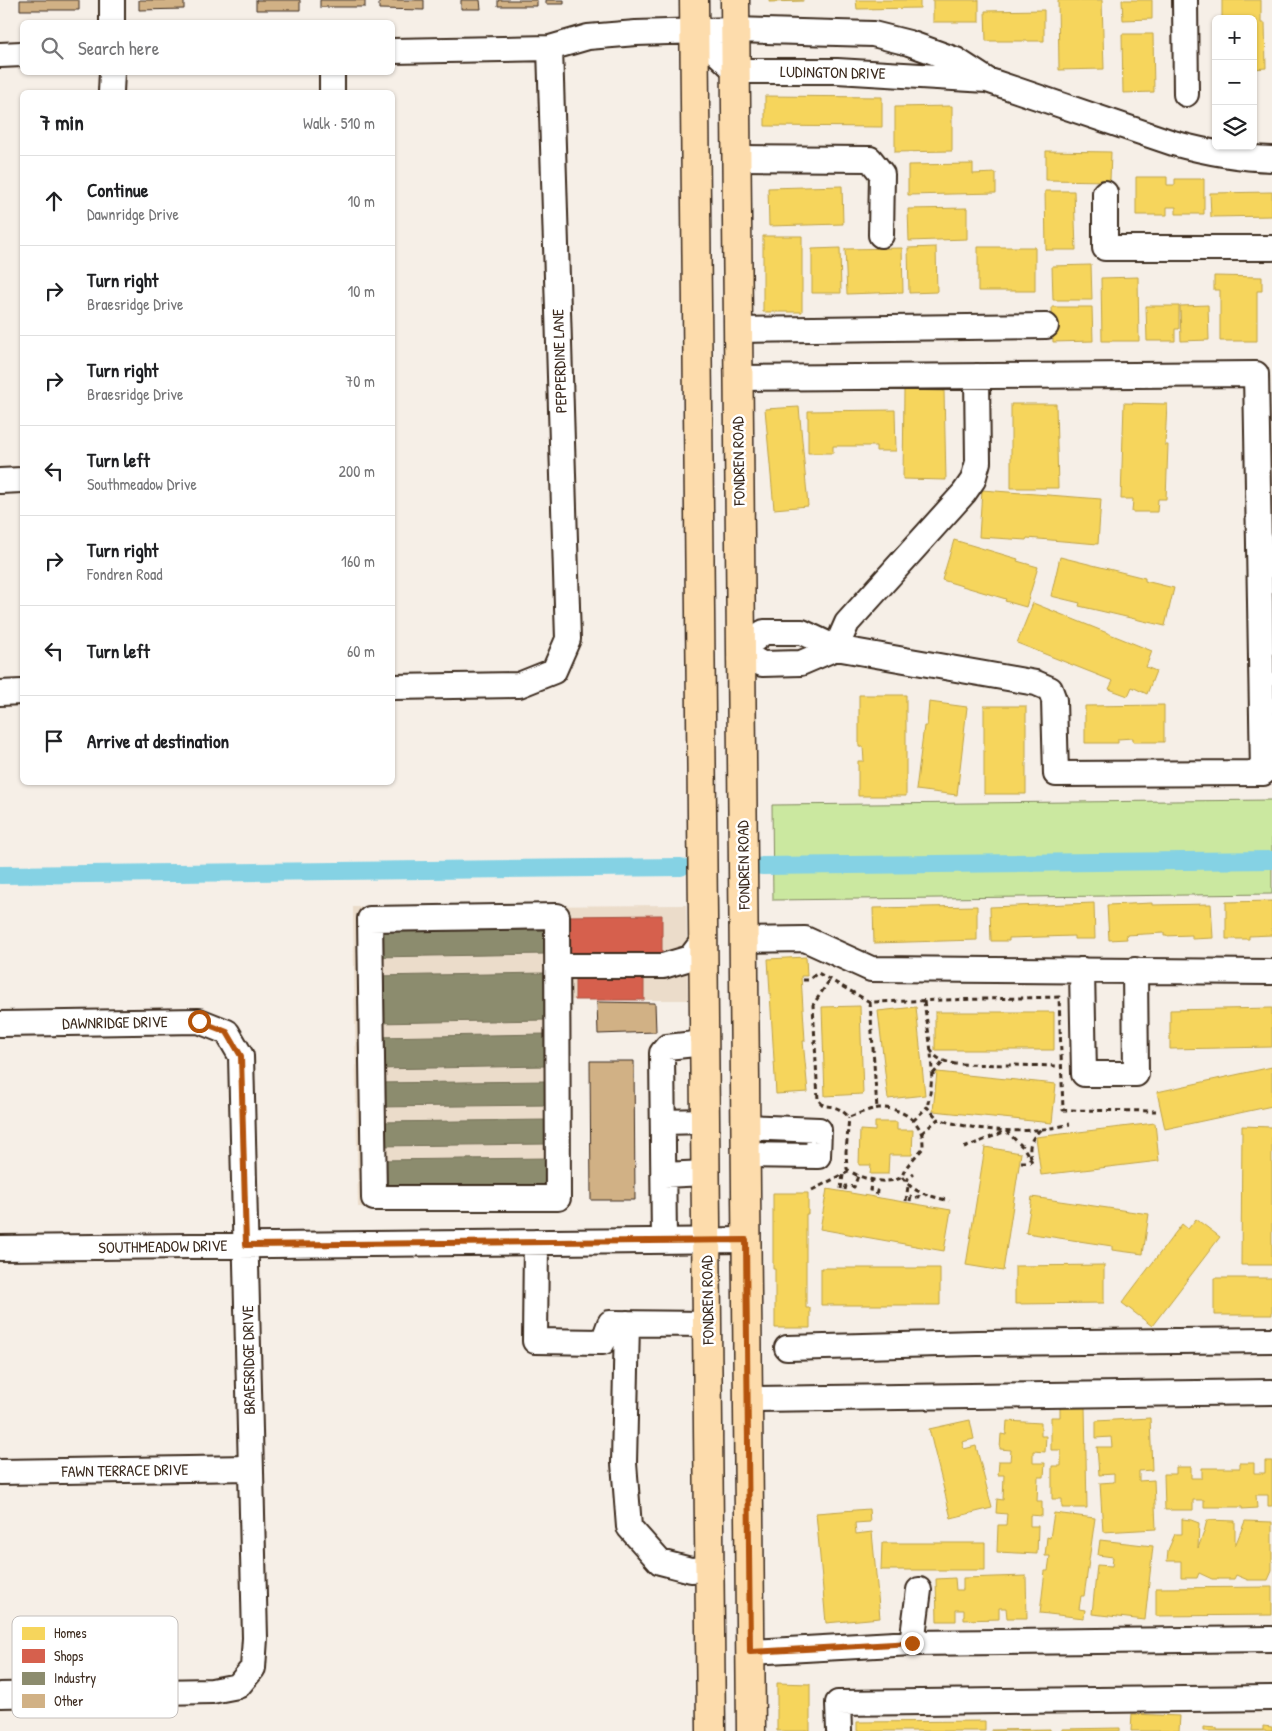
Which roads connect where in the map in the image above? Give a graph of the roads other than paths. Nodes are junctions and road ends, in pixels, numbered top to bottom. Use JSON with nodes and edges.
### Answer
{"nodes":[{"id":1,"x":112,"y":0,"type":"edge"},
{"id":2,"x":694,"y":0,"type":"edge"},
{"id":3,"x":735,"y":0,"type":"edge"},
{"id":4,"x":1185,"y":0,"type":"edge"},
{"id":5,"x":112,"y":20,"type":"edge"},
{"id":6,"x":734,"y":30,"type":"junction"},
{"id":7,"x":694,"y":31,"type":"junction"},
{"id":8,"x":550,"y":48,"type":"junction"},
{"id":9,"x":395,"y":51,"type":"edge"},
{"id":10,"x":20,"y":54,"type":"edge"},
{"id":11,"x":0,"y":55,"type":"edge"},
{"id":12,"x":736,"y":71,"type":"junction"},
{"id":13,"x":112,"y":75,"type":"edge"},
{"id":14,"x":332,"y":75,"type":"edge"},
{"id":15,"x":987,"y":80,"type":"junction"},
{"id":16,"x":112,"y":90,"type":"edge"},
{"id":17,"x":332,"y":90,"type":"edge"},
{"id":18,"x":1186,"y":94,"type":"dead end"},
{"id":19,"x":737,"y":158,"type":"junction"},
{"id":20,"x":1272,"y":159,"type":"edge"},
{"id":21,"x":1105,"y":193,"type":"dead end"},
{"id":22,"x":881,"y":235,"type":"dead end"},
{"id":23,"x":1272,"y":248,"type":"edge"},
{"id":24,"x":1046,"y":326,"type":"dead end"},
{"id":25,"x":738,"y":355,"type":"junction"},
{"id":26,"x":698,"y":357,"type":"junction"},
{"id":27,"x":977,"y":376,"type":"junction"},
{"id":28,"x":20,"y":480,"type":"edge"},
{"id":29,"x":0,"y":481,"type":"edge"},
{"id":30,"x":836,"y":648,"type":"junction"},
{"id":31,"x":700,"y":650,"type":"junction"},
{"id":32,"x":740,"y":650,"type":"junction"},
{"id":33,"x":395,"y":687,"type":"edge"},
{"id":34,"x":20,"y":692,"type":"edge"},
{"id":35,"x":0,"y":693,"type":"edge"},
{"id":36,"x":744,"y":940,"type":"junction"},
{"id":37,"x":703,"y":941,"type":"junction"},
{"id":38,"x":557,"y":966,"type":"junction"},
{"id":39,"x":1082,"y":970,"type":"junction"},
{"id":40,"x":1135,"y":970,"type":"junction"},
{"id":41,"x":1272,"y":972,"type":"edge"},
{"id":42,"x":0,"y":1024,"type":"edge"},
{"id":43,"x":227,"y":1032,"type":"joint"},
{"id":44,"x":704,"y":1043,"type":"junction"},
{"id":45,"x":705,"y":1121,"type":"junction"},
{"id":46,"x":663,"y":1122,"type":"junction"},
{"id":47,"x":745,"y":1127,"type":"junction"},
{"id":48,"x":746,"y":1155,"type":"junction"},
{"id":49,"x":705,"y":1172,"type":"junction"},
{"id":50,"x":664,"y":1175,"type":"junction"},
{"id":51,"x":706,"y":1240,"type":"junction"},
{"id":52,"x":746,"y":1240,"type":"junction"},
{"id":53,"x":664,"y":1241,"type":"junction"},
{"id":54,"x":536,"y":1242,"type":"junction"},
{"id":55,"x":246,"y":1245,"type":"junction"},
{"id":56,"x":0,"y":1248,"type":"edge"},
{"id":57,"x":627,"y":1323,"type":"junction"},
{"id":58,"x":707,"y":1324,"type":"junction"},
{"id":59,"x":1272,"y":1340,"type":"edge"},
{"id":60,"x":787,"y":1348,"type":"dead end"},
{"id":61,"x":1272,"y":1392,"type":"edge"},
{"id":62,"x":748,"y":1399,"type":"junction"},
{"id":63,"x":250,"y":1468,"type":"junction"},
{"id":64,"x":0,"y":1472,"type":"edge"},
{"id":65,"x":709,"y":1569,"type":"junction"},
{"id":66,"x":750,"y":1569,"type":"junction"},
{"id":67,"x":919,"y":1590,"type":"dead end"},
{"id":68,"x":1272,"y":1639,"type":"edge"},
{"id":69,"x":912,"y":1643,"type":"junction"},
{"id":70,"x":750,"y":1652,"type":"junction"},
{"id":71,"x":178,"y":1692,"type":"edge"},
{"id":72,"x":1272,"y":1698,"type":"edge"},
{"id":73,"x":711,"y":1731,"type":"edge"},
{"id":74,"x":751,"y":1731,"type":"edge"},
{"id":75,"x":839,"y":1731,"type":"edge"}],
"edges":[{"from":1,"to":5,"type":"street"},
{"from":2,"to":7,"type":"main road","name":"FONDREN ROAD"},
{"from":3,"to":6,"type":"main road","name":"FONDREN ROAD"},
{"from":4,"to":18,"type":"street"},
{"from":6,"to":7,"type":"street","name":"LUDINGTON DRIVE"},
{"from":6,"to":12,"type":"main road","name":"FONDREN ROAD"},
{"from":6,"to":15,"type":"street","name":"LUDINGTON DRIVE"},
{"from":7,"to":8,"type":"street","name":"LUDINGTON DRIVE"},
{"from":7,"to":12,"type":"street"},
{"from":7,"to":26,"type":"main road","name":"FONDREN ROAD"},
{"from":8,"to":9,"type":"street","name":"LUDINGTON DRIVE"},
{"from":8,"to":33,"type":"street","name":"PEPPERDINE LANE"},
{"from":10,"to":11,"type":"street"},
{"from":12,"to":15,"type":"street","name":"LUDINGTON DRIVE"},
{"from":12,"to":19,"type":"main road","name":"FONDREN ROAD"},
{"from":13,"to":16,"type":"street"},
{"from":14,"to":17,"type":"street"},
{"from":15,"to":20,"type":"street","name":"LUDINGTON DRIVE"},
{"from":19,"to":22,"type":"street"},
{"from":19,"to":25,"type":"main road","name":"FONDREN ROAD"},
{"from":21,"to":23,"type":"street"},
{"from":24,"to":25,"type":"street"},
{"from":25,"to":26,"type":"main road"},
{"from":25,"to":27,"type":"street"},
{"from":25,"to":32,"type":"main road","name":"FONDREN ROAD"},
{"from":26,"to":31,"type":"main road","name":"FONDREN ROAD"},
{"from":27,"to":30,"type":"street"},
{"from":27,"to":30,"type":"street"},
{"from":28,"to":29,"type":"street"},
{"from":30,"to":32,"type":"street"},
{"from":30,"to":32,"type":"street"},
{"from":31,"to":32,"type":"main road"},
{"from":31,"to":37,"type":"main road","name":"FONDREN ROAD"},
{"from":32,"to":36,"type":"main road","name":"FONDREN ROAD"},
{"from":34,"to":35,"type":"street"},
{"from":36,"to":37,"type":"main road"},
{"from":36,"to":39,"type":"street"},
{"from":36,"to":47,"type":"main road","name":"FONDREN ROAD"},
{"from":37,"to":38,"type":"street"},
{"from":37,"to":44,"type":"main road","name":"FONDREN ROAD"},
{"from":38,"to":38,"type":"street"},
{"from":39,"to":40,"type":"street"},
{"from":39,"to":40,"type":"street"},
{"from":40,"to":41,"type":"street"},
{"from":42,"to":43,"type":"street","name":"DAWNRIDGE DRIVE"},
{"from":43,"to":55,"type":"street","name":"BRAESRIDGE DRIVE"},
{"from":44,"to":45,"type":"main road","name":"FONDREN ROAD"},
{"from":44,"to":46,"type":"street"},
{"from":45,"to":46,"type":"street"},
{"from":45,"to":49,"type":"main road","name":"FONDREN ROAD"},
{"from":46,"to":50,"type":"street"},
{"from":47,"to":48,"type":"main road","name":"FONDREN ROAD"},
{"from":47,"to":48,"type":"street"},
{"from":48,"to":52,"type":"main road","name":"FONDREN ROAD"},
{"from":49,"to":50,"type":"street"},
{"from":49,"to":51,"type":"main road","name":"FONDREN ROAD"},
{"from":50,"to":53,"type":"street"},
{"from":51,"to":52,"type":"street","name":"SOUTHMEADOW DRIVE"},
{"from":51,"to":53,"type":"street","name":"SOUTHMEADOW DRIVE"},
{"from":51,"to":58,"type":"main road","name":"FONDREN ROAD"},
{"from":52,"to":62,"type":"main road","name":"FONDREN ROAD"},
{"from":53,"to":54,"type":"street","name":"SOUTHMEADOW DRIVE"},
{"from":54,"to":55,"type":"street","name":"SOUTHMEADOW DRIVE"},
{"from":54,"to":57,"type":"street"},
{"from":55,"to":56,"type":"street","name":"SOUTHMEADOW DRIVE"},
{"from":55,"to":63,"type":"street","name":"BRAESRIDGE DRIVE"},
{"from":57,"to":58,"type":"street"},
{"from":57,"to":65,"type":"street"},
{"from":58,"to":65,"type":"main road","name":"FONDREN ROAD"},
{"from":59,"to":60,"type":"street"},
{"from":61,"to":62,"type":"street"},
{"from":62,"to":66,"type":"main road","name":"FONDREN ROAD"},
{"from":63,"to":64,"type":"street","name":"FAWN TERRACE DRIVE"},
{"from":63,"to":71,"type":"street","name":"BRAESRIDGE DRIVE"},
{"from":65,"to":66,"type":"main road"},
{"from":65,"to":73,"type":"main road","name":"FONDREN ROAD"},
{"from":66,"to":70,"type":"main road","name":"FONDREN ROAD"},
{"from":67,"to":69,"type":"street"},
{"from":68,"to":69,"type":"street"},
{"from":69,"to":70,"type":"street"},
{"from":70,"to":74,"type":"main road","name":"FONDREN ROAD"},
{"from":72,"to":75,"type":"street"}]}
